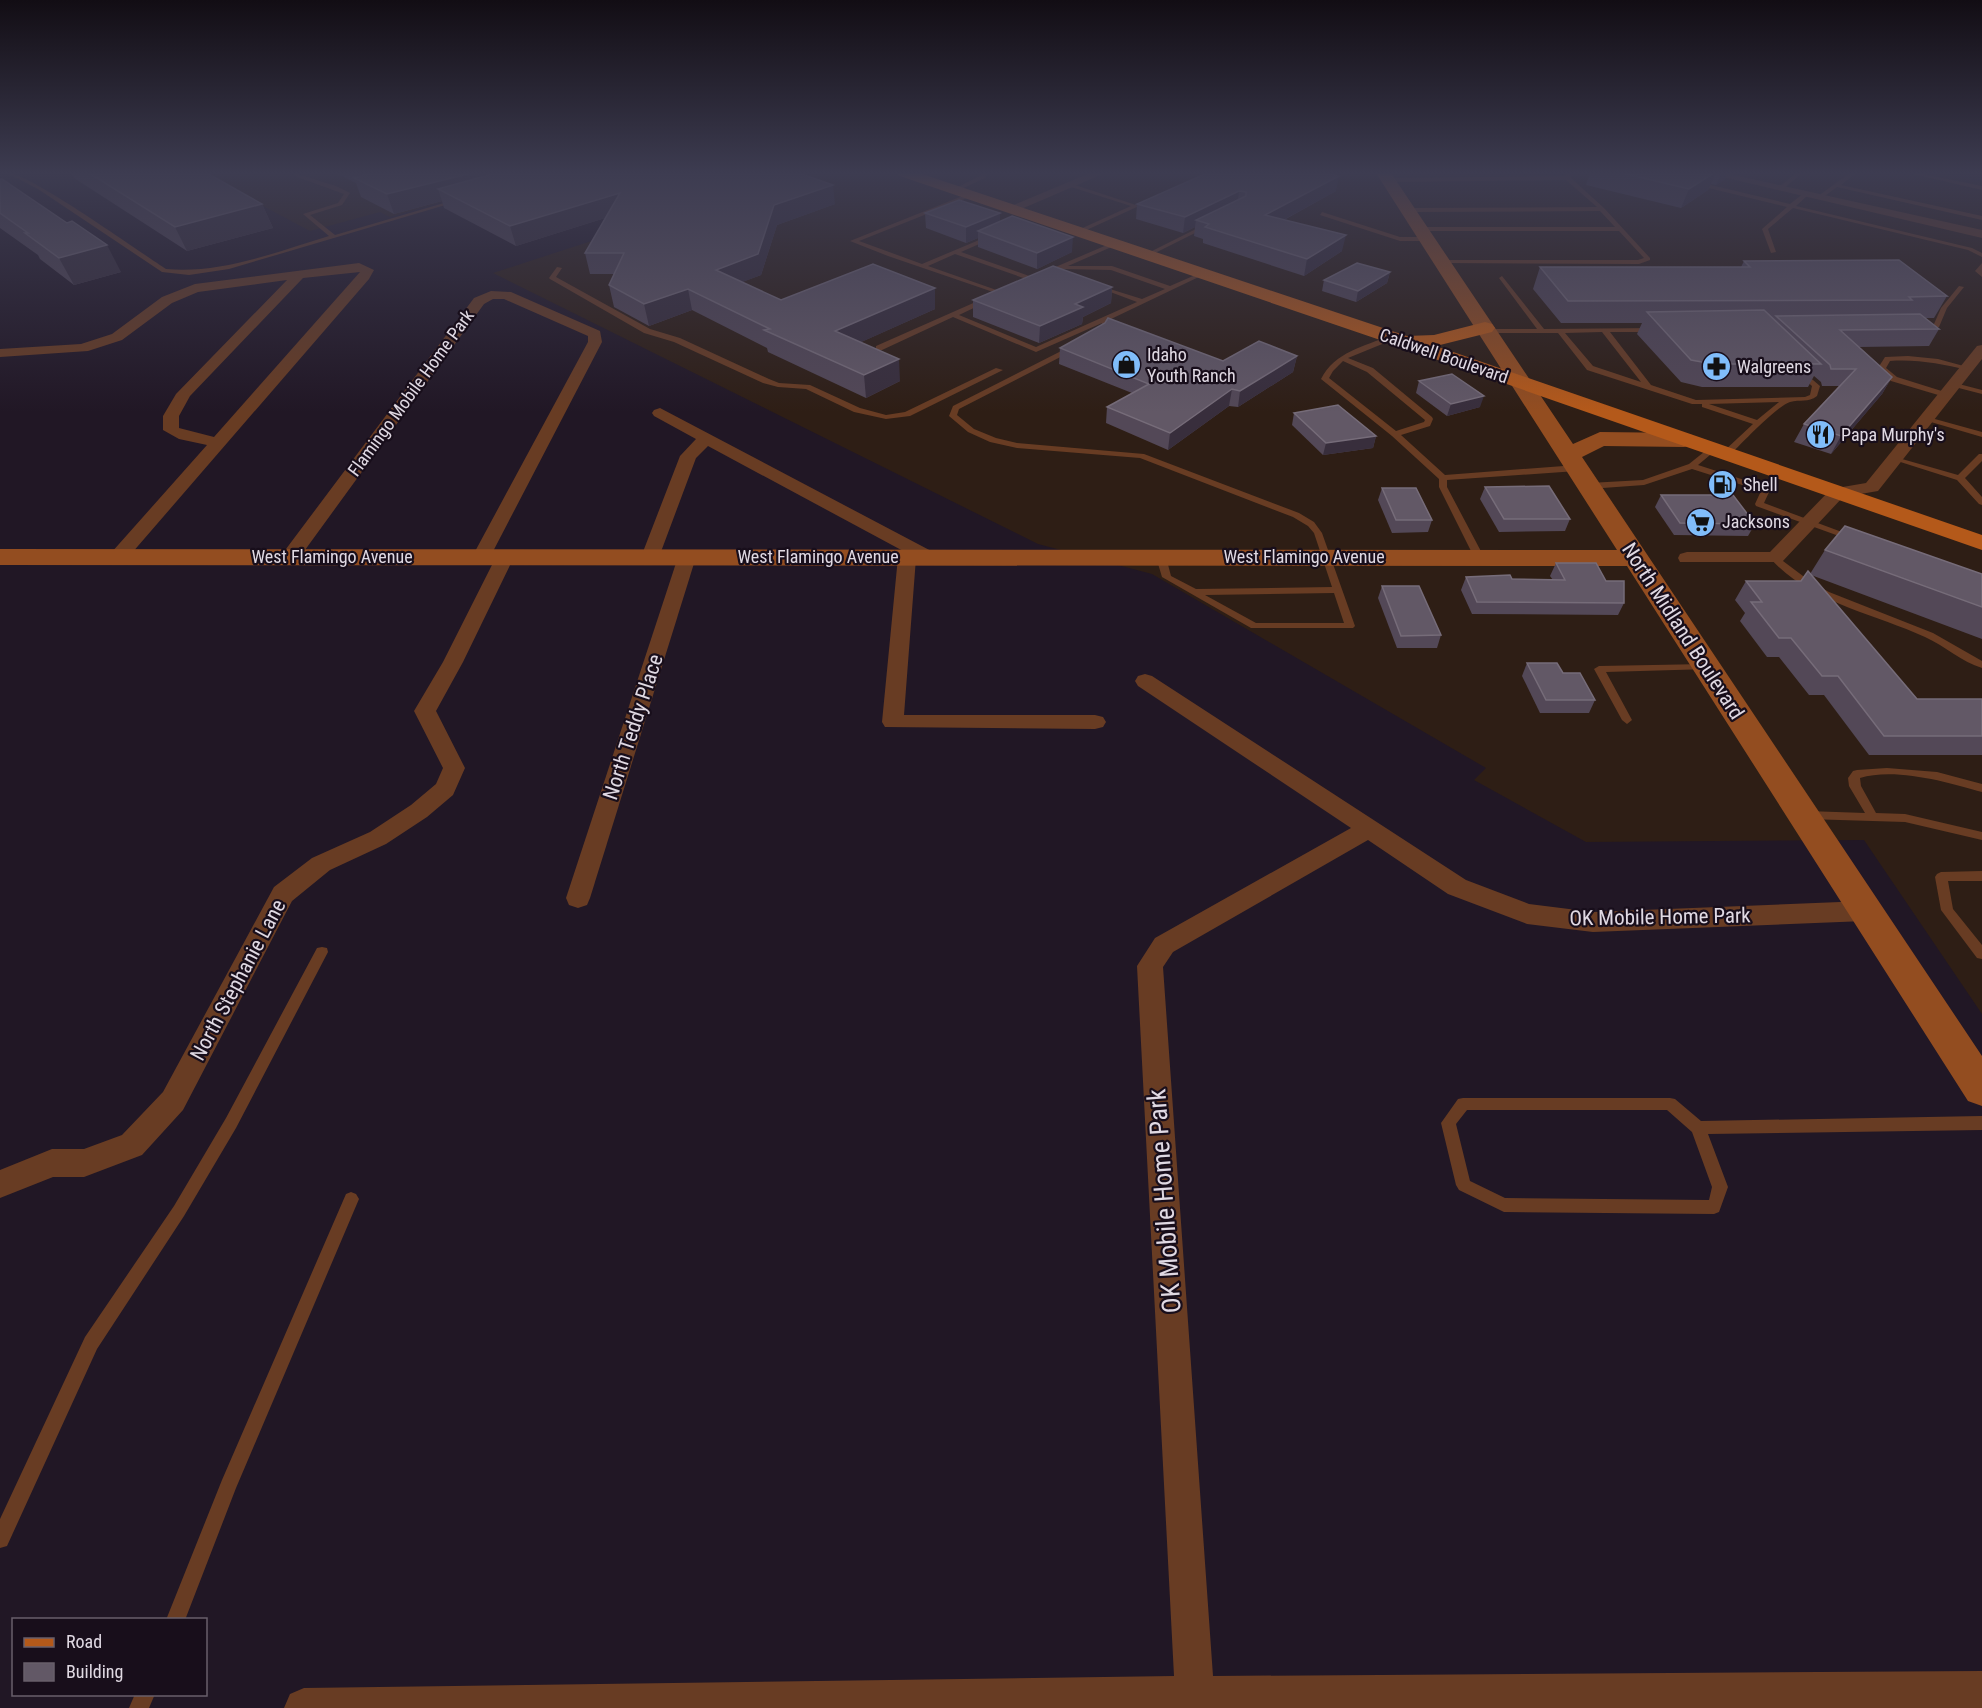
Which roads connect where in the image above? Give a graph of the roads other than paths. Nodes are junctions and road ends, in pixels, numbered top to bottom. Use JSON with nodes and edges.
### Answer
{"nodes":[{"id":1,"x":138,"y":253,"type":"edge"},
{"id":2,"x":280,"y":253,"type":"edge"},
{"id":3,"x":882,"y":253,"type":"edge"},
{"id":4,"x":953,"y":253,"type":"edge"},
{"id":5,"x":957,"y":253,"type":"edge"},
{"id":6,"x":1094,"y":253,"type":"edge"},
{"id":7,"x":1140,"y":253,"type":"edge"},
{"id":8,"x":1152,"y":253,"type":"edge"},
{"id":9,"x":1437,"y":253,"type":"edge"},
{"id":10,"x":1643,"y":253,"type":"edge"},
{"id":11,"x":1147,"y":255,"type":"junction"},
{"id":12,"x":1443,"y":262,"type":"junction"},
{"id":13,"x":925,"y":265,"type":"junction"},
{"id":14,"x":1982,"y":265,"type":"edge"},
{"id":15,"x":559,"y":268,"type":"dead end"},
{"id":16,"x":1058,"y":268,"type":"junction"},
{"id":17,"x":300,"y":274,"type":"junction"},
{"id":18,"x":1202,"y":274,"type":"junction"},
{"id":19,"x":1982,"y":275,"type":"edge"},
{"id":20,"x":1077,"y":278,"type":"edge"},
{"id":21,"x":1502,"y":278,"type":"dead end"},
{"id":22,"x":1032,"y":279,"type":"junction"},
{"id":23,"x":1088,"y":282,"type":"edge"},
{"id":24,"x":1022,"y":284,"type":"edge"},
{"id":25,"x":1961,"y":287,"type":"dead end"},
{"id":26,"x":1012,"y":289,"type":"edge"},
{"id":27,"x":1171,"y":289,"type":"junction"},
{"id":28,"x":1002,"y":293,"type":"junction"},
{"id":29,"x":1143,"y":302,"type":"junction"},
{"id":30,"x":953,"y":315,"type":"junction"},
{"id":31,"x":1108,"y":318,"type":"junction"},
{"id":32,"x":1913,"y":327,"type":"edge"},
{"id":33,"x":1487,"y":330,"type":"junction"},
{"id":34,"x":1604,"y":330,"type":"junction"},
{"id":35,"x":1663,"y":330,"type":"edge"},
{"id":36,"x":1542,"y":331,"type":"junction"},
{"id":37,"x":1560,"y":331,"type":"junction"},
{"id":38,"x":1393,"y":338,"type":"junction"},
{"id":39,"x":1089,"y":341,"type":"edge"},
{"id":40,"x":1078,"y":346,"type":"edge"},
{"id":41,"x":879,"y":348,"type":"edge"},
{"id":42,"x":1982,"y":349,"type":"edge"},
{"id":43,"x":0,"y":353,"type":"edge"},
{"id":44,"x":1344,"y":359,"type":"junction"},
{"id":45,"x":1790,"y":361,"type":"edge"},
{"id":46,"x":1967,"y":368,"type":"junction"},
{"id":47,"x":999,"y":370,"type":"dead end"},
{"id":48,"x":1521,"y":383,"type":"junction"},
{"id":49,"x":1649,"y":387,"type":"junction"},
{"id":50,"x":1949,"y":390,"type":"junction"},
{"id":51,"x":1982,"y":392,"type":"edge"},
{"id":52,"x":1786,"y":400,"type":"junction"},
{"id":53,"x":1695,"y":402,"type":"junction"},
{"id":54,"x":660,"y":413,"type":"dead end"},
{"id":55,"x":1927,"y":418,"type":"junction"},
{"id":56,"x":1758,"y":423,"type":"junction"},
{"id":57,"x":1395,"y":434,"type":"junction"},
{"id":58,"x":1982,"y":435,"type":"edge"},
{"id":59,"x":707,"y":438,"type":"junction"},
{"id":60,"x":1684,"y":440,"type":"junction"},
{"id":61,"x":219,"y":443,"type":"junction"},
{"id":62,"x":1719,"y":452,"type":"junction"},
{"id":63,"x":1981,"y":458,"type":"edge"},
{"id":64,"x":1895,"y":459,"type":"junction"},
{"id":65,"x":1692,"y":466,"type":"junction"},
{"id":66,"x":1768,"y":469,"type":"junction"},
{"id":67,"x":1578,"y":470,"type":"junction"},
{"id":68,"x":1443,"y":478,"type":"junction"},
{"id":69,"x":1960,"y":478,"type":"junction"},
{"id":70,"x":1751,"y":486,"type":"junction"},
{"id":71,"x":1837,"y":494,"type":"junction"},
{"id":72,"x":1982,"y":502,"type":"edge"},
{"id":73,"x":1811,"y":524,"type":"junction"},
{"id":74,"x":1866,"y":543,"type":"edge"},
{"id":75,"x":1982,"y":543,"type":"edge"},
{"id":76,"x":0,"y":557,"type":"edge"},
{"id":77,"x":118,"y":557,"type":"junction"},
{"id":78,"x":291,"y":557,"type":"junction"},
{"id":79,"x":493,"y":557,"type":"junction"},
{"id":80,"x":650,"y":557,"type":"junction"},
{"id":81,"x":687,"y":557,"type":"junction"},
{"id":82,"x":917,"y":557,"type":"junction"},
{"id":83,"x":1161,"y":557,"type":"junction"},
{"id":84,"x":1326,"y":557,"type":"junction"},
{"id":85,"x":1479,"y":557,"type":"junction"},
{"id":86,"x":1636,"y":558,"type":"junction"},
{"id":87,"x":1687,"y":558,"type":"dead end"},
{"id":88,"x":1775,"y":558,"type":"junction"},
{"id":89,"x":1338,"y":590,"type":"junction"},
{"id":90,"x":1193,"y":592,"type":"junction"},
{"id":91,"x":1982,"y":665,"type":"edge"},
{"id":92,"x":1707,"y":667,"type":"junction"},
{"id":93,"x":1145,"y":681,"type":"dead end"},
{"id":94,"x":1627,"y":720,"type":"dead end"},
{"id":95,"x":1095,"y":722,"type":"dead end"},
{"id":96,"x":1982,"y":788,"type":"edge"},
{"id":97,"x":1803,"y":815,"type":"junction"},
{"id":98,"x":1874,"y":817,"type":"junction"},
{"id":99,"x":1369,"y":829,"type":"junction"},
{"id":100,"x":1982,"y":836,"type":"edge"},
{"id":101,"x":1982,"y":876,"type":"edge"},
{"id":102,"x":578,"y":898,"type":"dead end"},
{"id":103,"x":1866,"y":911,"type":"junction"},
{"id":104,"x":322,"y":952,"type":"dead end"},
{"id":105,"x":1982,"y":954,"type":"edge"},
{"id":106,"x":1982,"y":1089,"type":"edge"},
{"id":107,"x":1982,"y":1123,"type":"edge"},
{"id":108,"x":1698,"y":1128,"type":"junction"},
{"id":109,"x":0,"y":1184,"type":"edge"},
{"id":110,"x":351,"y":1199,"type":"dead end"},
{"id":111,"x":0,"y":1539,"type":"edge"},
{"id":112,"x":175,"y":1618,"type":"edge"},
{"id":113,"x":1982,"y":1690,"type":"edge"},
{"id":114,"x":1195,"y":1696,"type":"junction"},
{"id":115,"x":304,"y":1708,"type":"edge"}],
"edges":[{"from":1,"to":2,"type":"lane"},
{"from":3,"to":13,"type":"lane"},
{"from":4,"to":13,"type":"lane"},
{"from":5,"to":22,"type":"lane"},
{"from":6,"to":16,"type":"lane"},
{"from":7,"to":11,"type":"main road","name":"Caldwell Boulevard"},
{"from":8,"to":11,"type":"lane"},
{"from":9,"to":12,"type":"street","name":"North Midland Boulevard"},
{"from":10,"to":12,"type":"lane"},
{"from":11,"to":18,"type":"main road","name":"Caldwell Boulevard"},
{"from":12,"to":33,"type":"street","name":"North Midland Boulevard"},
{"from":13,"to":28,"type":"lane"},
{"from":14,"to":19,"type":"lane"},
{"from":15,"to":47,"type":"lane"},
{"from":16,"to":20,"type":"lane"},
{"from":16,"to":22,"type":"lane"},
{"from":16,"to":27,"type":"lane"},
{"from":17,"to":43,"type":"street"},
{"from":17,"to":61,"type":"street"},
{"from":17,"to":61,"type":"street"},
{"from":18,"to":27,"type":"lane"},
{"from":18,"to":38,"type":"main road","name":"Caldwell Boulevard"},
{"from":21,"to":36,"type":"lane"},
{"from":22,"to":24,"type":"lane"},
{"from":23,"to":29,"type":"lane"},
{"from":25,"to":32,"type":"lane"},
{"from":26,"to":28,"type":"lane"},
{"from":27,"to":29,"type":"lane"},
{"from":28,"to":30,"type":"lane"},
{"from":29,"to":31,"type":"lane"},
{"from":30,"to":31,"type":"lane"},
{"from":30,"to":41,"type":"lane"},
{"from":31,"to":39,"type":"lane"},
{"from":33,"to":36,"type":"lane"},
{"from":33,"to":38,"type":"main road"},
{"from":33,"to":48,"type":"street","name":"North Midland Boulevard"},
{"from":34,"to":35,"type":"lane"},
{"from":34,"to":37,"type":"lane"},
{"from":34,"to":49,"type":"lane"},
{"from":36,"to":37,"type":"lane"},
{"from":37,"to":49,"type":"lane"},
{"from":38,"to":44,"type":"lane"},
{"from":38,"to":48,"type":"main road","name":"Caldwell Boulevard"},
{"from":40,"to":84,"type":"lane"},
{"from":42,"to":46,"type":"street"},
{"from":44,"to":57,"type":"lane"},
{"from":44,"to":57,"type":"lane"},
{"from":45,"to":52,"type":"lane"},
{"from":46,"to":50,"type":"street"},
{"from":46,"to":50,"type":"lane"},
{"from":48,"to":60,"type":"main road","name":"Caldwell Boulevard"},
{"from":48,"to":67,"type":"street","name":"North Midland Boulevard"},
{"from":49,"to":53,"type":"lane"},
{"from":50,"to":51,"type":"lane"},
{"from":50,"to":55,"type":"street"},
{"from":52,"to":53,"type":"lane"},
{"from":52,"to":56,"type":"lane"},
{"from":53,"to":56,"type":"lane"},
{"from":54,"to":59,"type":"street"},
{"from":55,"to":58,"type":"lane"},
{"from":55,"to":64,"type":"street"},
{"from":56,"to":62,"type":"lane"},
{"from":57,"to":68,"type":"lane"},
{"from":59,"to":80,"type":"street"},
{"from":59,"to":82,"type":"street"},
{"from":60,"to":62,"type":"main road","name":"Caldwell Boulevard"},
{"from":60,"to":67,"type":"street"},
{"from":61,"to":77,"type":"street"},
{"from":62,"to":65,"type":"lane"},
{"from":62,"to":66,"type":"main road","name":"Caldwell Boulevard"},
{"from":63,"to":69,"type":"lane"},
{"from":64,"to":69,"type":"lane"},
{"from":64,"to":71,"type":"street"},
{"from":65,"to":67,"type":"lane"},
{"from":65,"to":70,"type":"lane"},
{"from":66,"to":70,"type":"lane"},
{"from":66,"to":71,"type":"main road","name":"Caldwell Boulevard"},
{"from":67,"to":68,"type":"lane"},
{"from":67,"to":86,"type":"street","name":"North Midland Boulevard"},
{"from":68,"to":85,"type":"lane"},
{"from":69,"to":72,"type":"lane"},
{"from":70,"to":73,"type":"lane"},
{"from":71,"to":73,"type":"street"},
{"from":71,"to":75,"type":"main road","name":"Caldwell Boulevard"},
{"from":73,"to":74,"type":"lane"},
{"from":73,"to":88,"type":"street"},
{"from":76,"to":77,"type":"street","name":"West Flamingo Avenue"},
{"from":77,"to":78,"type":"street","name":"West Flamingo Avenue"},
{"from":78,"to":79,"type":"street","name":"West Flamingo Avenue"},
{"from":78,"to":79,"type":"street","name":"Flamingo Mobile Home Park"},
{"from":79,"to":80,"type":"street","name":"West Flamingo Avenue"},
{"from":79,"to":109,"type":"street","name":"North Stephanie Lane"},
{"from":80,"to":81,"type":"street","name":"West Flamingo Avenue"},
{"from":81,"to":82,"type":"street","name":"West Flamingo Avenue"},
{"from":81,"to":102,"type":"street","name":"North Teddy Place"},
{"from":82,"to":83,"type":"street","name":"West Flamingo Avenue"},
{"from":82,"to":95,"type":"street"},
{"from":83,"to":84,"type":"street","name":"West Flamingo Avenue"},
{"from":83,"to":90,"type":"lane"},
{"from":84,"to":85,"type":"street","name":"West Flamingo Avenue"},
{"from":84,"to":89,"type":"lane"},
{"from":85,"to":86,"type":"street","name":"West Flamingo Avenue"},
{"from":86,"to":92,"type":"street","name":"North Midland Boulevard"},
{"from":87,"to":88,"type":"street"},
{"from":88,"to":91,"type":"lane"},
{"from":89,"to":90,"type":"lane"},
{"from":89,"to":90,"type":"lane"},
{"from":92,"to":94,"type":"lane"},
{"from":92,"to":97,"type":"street","name":"North Midland Boulevard"},
{"from":93,"to":99,"type":"street","name":"OK Mobile Home Park"},
{"from":96,"to":98,"type":"lane"},
{"from":97,"to":98,"type":"lane"},
{"from":97,"to":103,"type":"street","name":"North Midland Boulevard"},
{"from":98,"to":100,"type":"lane"},
{"from":99,"to":103,"type":"street","name":"OK Mobile Home Park"},
{"from":99,"to":114,"type":"street","name":"OK Mobile Home Park"},
{"from":101,"to":105,"type":"lane"},
{"from":103,"to":106,"type":"street","name":"North Midland Boulevard"},
{"from":104,"to":111,"type":"lane"},
{"from":107,"to":108,"type":"lane"},
{"from":108,"to":108,"type":"lane"},
{"from":110,"to":112,"type":"lane"},
{"from":113,"to":114,"type":"street"},
{"from":114,"to":115,"type":"street"}]}
